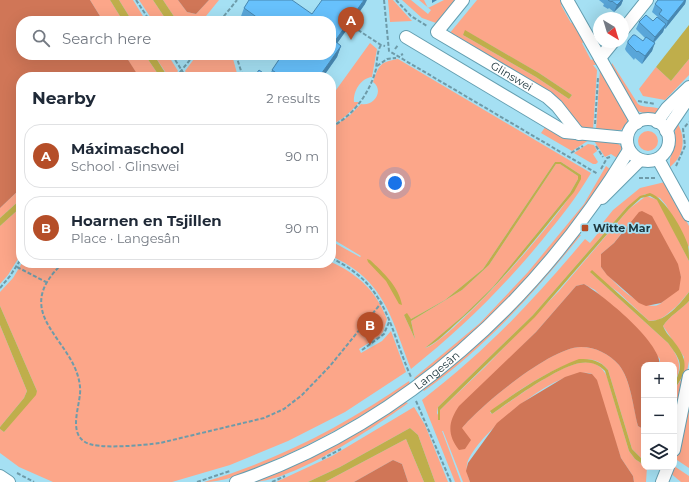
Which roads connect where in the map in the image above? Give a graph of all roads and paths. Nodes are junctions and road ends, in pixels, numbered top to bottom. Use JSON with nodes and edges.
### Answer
{"nodes":[{"id":1,"x":136,"y":0,"type":"edge"},
{"id":2,"x":237,"y":0,"type":"edge"},
{"id":3,"x":384,"y":0,"type":"edge"},
{"id":4,"x":396,"y":0,"type":"edge"},
{"id":5,"x":463,"y":0,"type":"edge"},
{"id":6,"x":567,"y":0,"type":"edge"},
{"id":7,"x":647,"y":0,"type":"edge"},
{"id":8,"x":147,"y":16,"type":"edge"},
{"id":9,"x":224,"y":16,"type":"edge"},
{"id":10,"x":629,"y":22,"type":"edge"},
{"id":11,"x":358,"y":30,"type":"dead end"},
{"id":12,"x":437,"y":32,"type":"junction"},
{"id":13,"x":406,"y":37,"type":"dead end"},
{"id":14,"x":381,"y":45,"type":"junction"},
{"id":15,"x":385,"y":46,"type":"dead end"},
{"id":16,"x":608,"y":48,"type":"edge"},
{"id":17,"x":396,"y":58,"type":"dead end"},
{"id":18,"x":600,"y":58,"type":"junction"},
{"id":19,"x":175,"y":60,"type":"edge"},
{"id":20,"x":190,"y":60,"type":"edge"},
{"id":21,"x":238,"y":60,"type":"edge"},
{"id":22,"x":376,"y":67,"type":"junction"},
{"id":23,"x":182,"y":71,"type":"joint"},
{"id":24,"x":241,"y":72,"type":"edge"},
{"id":25,"x":598,"y":75,"type":"dead end"},
{"id":26,"x":689,"y":87,"type":"edge"},
{"id":27,"x":635,"y":95,"type":"dead end"},
{"id":28,"x":689,"y":97,"type":"edge"},
{"id":29,"x":667,"y":108,"type":"junction"},
{"id":30,"x":677,"y":116,"type":"junction"},
{"id":31,"x":657,"y":122,"type":"junction"},
{"id":32,"x":336,"y":123,"type":"edge"},
{"id":33,"x":637,"y":123,"type":"junction"},
{"id":34,"x":683,"y":129,"type":"dead end"},
{"id":35,"x":594,"y":130,"type":"dead end"},
{"id":36,"x":666,"y":131,"type":"junction"},
{"id":37,"x":584,"y":138,"type":"junction"},
{"id":38,"x":593,"y":142,"type":"dead end"},
{"id":39,"x":628,"y":144,"type":"junction"},
{"id":40,"x":572,"y":154,"type":"dead end"},
{"id":41,"x":603,"y":157,"type":"dead end"},
{"id":42,"x":658,"y":159,"type":"junction"},
{"id":43,"x":640,"y":160,"type":"junction"},
{"id":44,"x":605,"y":162,"type":"dead end"},
{"id":45,"x":598,"y":174,"type":"junction"},
{"id":46,"x":594,"y":180,"type":"dead end"},
{"id":47,"x":596,"y":203,"type":"junction"},
{"id":48,"x":689,"y":215,"type":"edge"},
{"id":49,"x":336,"y":261,"type":"edge"},
{"id":50,"x":16,"y":268,"type":"edge"},
{"id":51,"x":19,"y":268,"type":"edge"},
{"id":52,"x":59,"y":268,"type":"edge"},
{"id":53,"x":46,"y":282,"type":"junction"},
{"id":54,"x":0,"y":288,"type":"edge"},
{"id":55,"x":382,"y":302,"type":"junction"},
{"id":56,"x":390,"y":321,"type":"junction"},
{"id":57,"x":362,"y":350,"type":"dead end"},
{"id":58,"x":417,"y":372,"type":"dead end"},
{"id":59,"x":689,"y":376,"type":"edge"},
{"id":60,"x":411,"y":377,"type":"junction"},
{"id":61,"x":408,"y":386,"type":"junction"},
{"id":62,"x":677,"y":435,"type":"edge"},
{"id":63,"x":667,"y":470,"type":"edge"},
{"id":64,"x":0,"y":476,"type":"edge"},
{"id":65,"x":234,"y":476,"type":"edge"},
{"id":66,"x":9,"y":482,"type":"edge"},
{"id":67,"x":197,"y":482,"type":"edge"},
{"id":68,"x":451,"y":482,"type":"edge"},
{"id":69,"x":662,"y":482,"type":"edge"}],
"edges":[{"from":1,"to":8,"type":"path"},
{"from":2,"to":9,"type":"path"},
{"from":3,"to":45,"type":"path"},
{"from":4,"to":12,"type":"path"},
{"from":5,"to":12,"type":"street"},
{"from":6,"to":18,"type":"street"},
{"from":7,"to":10,"type":"street"},
{"from":11,"to":14,"type":"path"},
{"from":12,"to":37,"type":"street","name":"Glinswei"},
{"from":13,"to":37,"type":"street"},
{"from":14,"to":15,"type":"path"},
{"from":14,"to":22,"type":"path"},
{"from":16,"to":18,"type":"street"},
{"from":17,"to":22,"type":"path"},
{"from":18,"to":33,"type":"street"},
{"from":19,"to":23,"type":"path"},
{"from":20,"to":23,"type":"path"},
{"from":21,"to":24,"type":"path"},
{"from":22,"to":32,"type":"path"},
{"from":25,"to":35,"type":"path"},
{"from":26,"to":29,"type":"street"},
{"from":27,"to":29,"type":"path"},
{"from":28,"to":30,"type":"street"},
{"from":29,"to":31,"type":"street"},
{"from":30,"to":34,"type":"path"},
{"from":30,"to":36,"type":"street"},
{"from":31,"to":33,"type":"street"},
{"from":31,"to":36,"type":"street"},
{"from":33,"to":39,"type":"street"},
{"from":36,"to":42,"type":"street"},
{"from":37,"to":39,"type":"street"},
{"from":37,"to":40,"type":"path"},
{"from":38,"to":41,"type":"path"},
{"from":39,"to":43,"type":"street"},
{"from":39,"to":47,"type":"street","name":"Langesân"},
{"from":42,"to":43,"type":"street"},
{"from":42,"to":48,"type":"street"},
{"from":43,"to":47,"type":"street","name":"Langesân"},
{"from":44,"to":45,"type":"path"},
{"from":45,"to":46,"type":"path"},
{"from":47,"to":61,"type":"street","name":"Langesân"},
{"from":49,"to":55,"type":"path"},
{"from":50,"to":54,"type":"path"},
{"from":51,"to":53,"type":"path"},
{"from":52,"to":53,"type":"path"},
{"from":53,"to":55,"type":"path"},
{"from":55,"to":56,"type":"path"},
{"from":56,"to":57,"type":"path"},
{"from":56,"to":60,"type":"path"},
{"from":58,"to":60,"type":"path"},
{"from":59,"to":62,"type":"street"},
{"from":60,"to":61,"type":"path"},
{"from":61,"to":65,"type":"street","name":"Langesân"},
{"from":61,"to":68,"type":"path"},
{"from":63,"to":69,"type":"street"},
{"from":64,"to":66,"type":"street"},
{"from":65,"to":67,"type":"path"}]}
